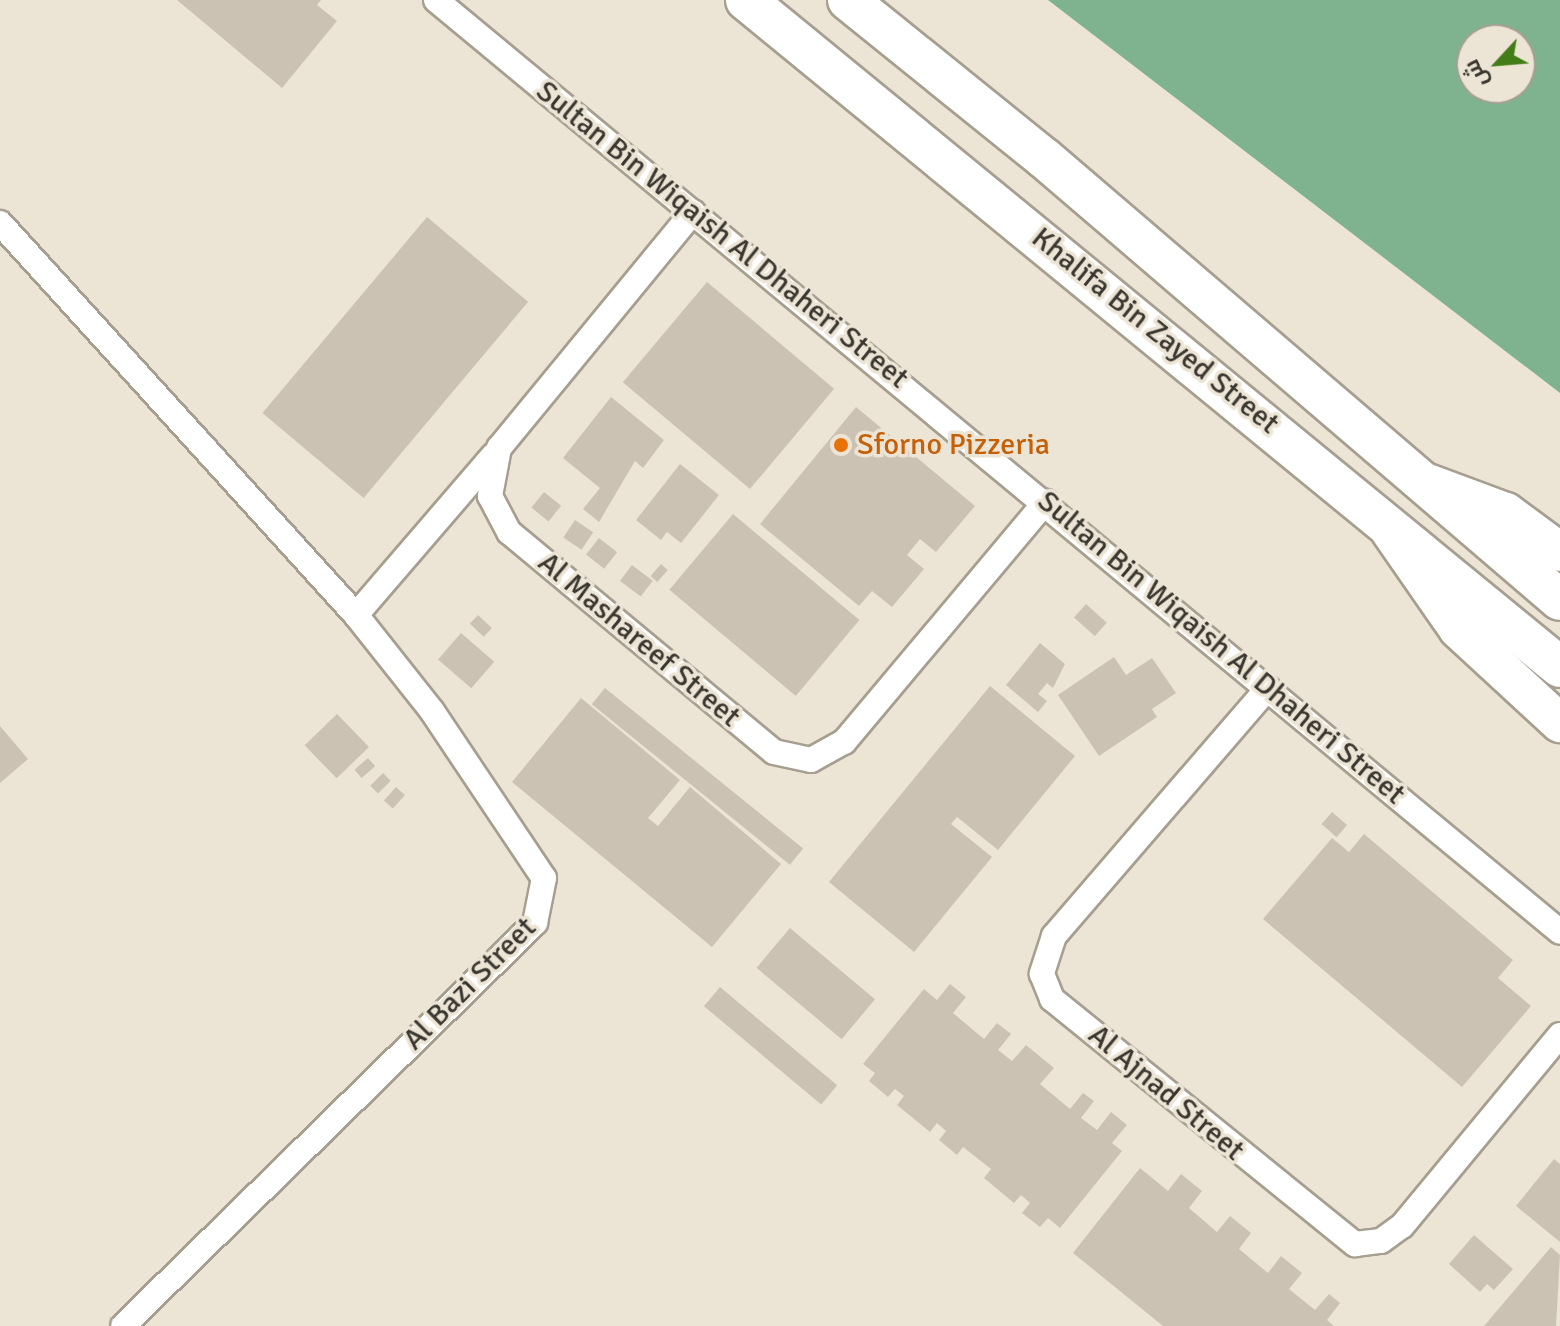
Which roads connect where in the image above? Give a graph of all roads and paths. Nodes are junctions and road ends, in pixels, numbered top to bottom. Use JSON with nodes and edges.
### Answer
{"nodes":[{"id":1,"x":436,"y":0,"type":"edge"},
{"id":2,"x":746,"y":0,"type":"edge"},
{"id":3,"x":848,"y":0,"type":"edge"},
{"id":4,"x":693,"y":212,"type":"junction"},
{"id":5,"x":0,"y":223,"type":"edge"},
{"id":6,"x":499,"y":448,"type":"junction"},
{"id":7,"x":1422,"y":481,"type":"junction"},
{"id":8,"x":1046,"y":501,"type":"junction"},
{"id":9,"x":1382,"y":514,"type":"junction"},
{"id":10,"x":1560,"y":552,"type":"edge"},
{"id":11,"x":1560,"y":600,"type":"edge"},
{"id":12,"x":356,"y":615,"type":"junction"},
{"id":13,"x":1560,"y":667,"type":"edge"},
{"id":14,"x":1268,"y":688,"type":"junction"},
{"id":15,"x":1560,"y":723,"type":"edge"},
{"id":16,"x":1560,"y":932,"type":"edge"},
{"id":17,"x":1560,"y":1035,"type":"edge"},
{"id":18,"x":123,"y":1326,"type":"edge"}],
"edges":[{"from":1,"to":4,"type":"street","name":"Sultan Bin Wiqaish Al Dhaheri Street"},
{"from":2,"to":9,"type":"highway","name":"Khalifa Bin Zayed Street"},
{"from":3,"to":7,"type":"highway","name":"Khalifa Bin Zayed Street"},
{"from":4,"to":6,"type":"street","name":"Al Mashareef Street"},
{"from":4,"to":8,"type":"street","name":"Sultan Bin Wiqaish Al Dhaheri Street"},
{"from":5,"to":12,"type":"street"},
{"from":6,"to":8,"type":"street","name":"Al Mashareef Street"},
{"from":6,"to":12,"type":"street"},
{"from":7,"to":10,"type":"main road"},
{"from":7,"to":11,"type":"highway","name":"Khalifa Bin Zayed Street"},
{"from":8,"to":14,"type":"street","name":"Sultan Bin Wiqaish Al Dhaheri Street"},
{"from":9,"to":13,"type":"highway","name":"Khalifa Bin Zayed Street"},
{"from":9,"to":15,"type":"main road"},
{"from":12,"to":18,"type":"street","name":"Al Bazi Street"},
{"from":14,"to":16,"type":"street","name":"Sultan Bin Wiqaish Al Dhaheri Street"},
{"from":14,"to":17,"type":"street","name":"Al Ajnad Street"}]}
